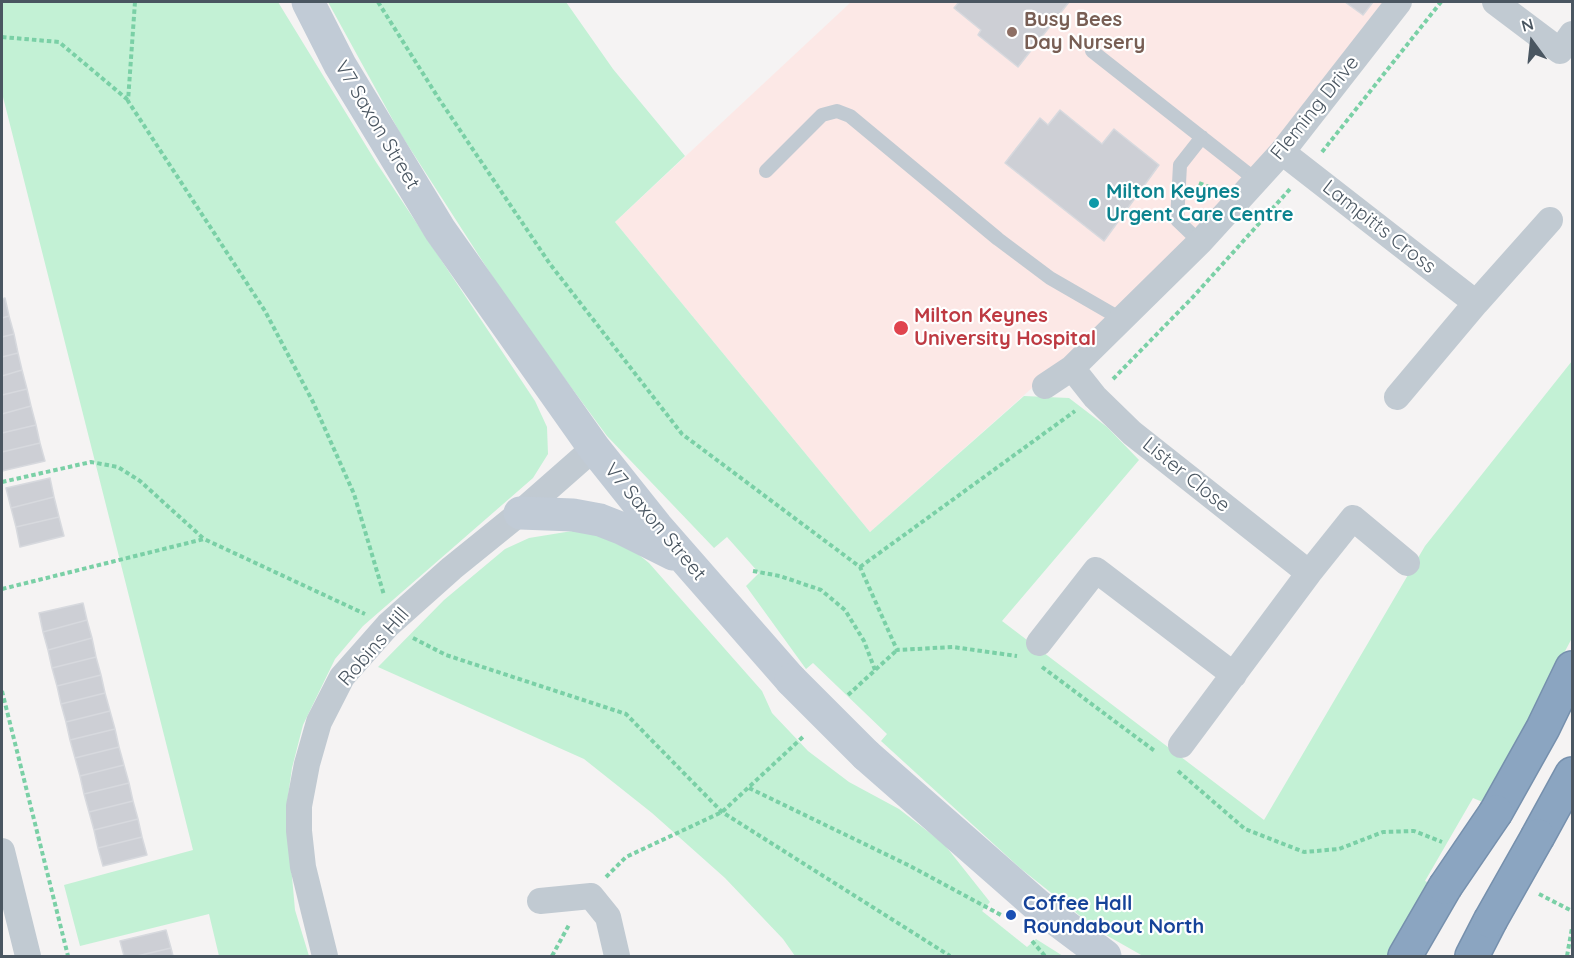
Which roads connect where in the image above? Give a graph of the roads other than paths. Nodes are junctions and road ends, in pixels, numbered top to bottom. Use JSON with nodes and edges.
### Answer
{"nodes":[{"id":1,"x":308,"y":2,"type":"edge"},
{"id":2,"x":1399,"y":2,"type":"edge"},
{"id":3,"x":1496,"y":2,"type":"edge"},
{"id":4,"x":1572,"y":34,"type":"edge"},
{"id":5,"x":1092,"y":51,"type":"dead end"},
{"id":6,"x":1202,"y":137,"type":"junction"},
{"id":7,"x":1282,"y":152,"type":"junction"},
{"id":8,"x":766,"y":171,"type":"dead end"},
{"id":9,"x":1256,"y":180,"type":"junction"},
{"id":10,"x":1550,"y":220,"type":"dead end"},
{"id":11,"x":1200,"y":242,"type":"junction"},
{"id":12,"x":1476,"y":303,"type":"junction"},
{"id":13,"x":1121,"y":319,"type":"junction"},
{"id":14,"x":1071,"y":368,"type":"junction"},
{"id":15,"x":1045,"y":386,"type":"dead end"},
{"id":16,"x":1397,"y":397,"type":"dead end"},
{"id":17,"x":594,"y":448,"type":"junction"},
{"id":18,"x":520,"y":513,"type":"junction"},
{"id":19,"x":686,"y":560,"type":"junction"},
{"id":20,"x":1407,"y":563,"type":"dead end"},
{"id":21,"x":1310,"y":573,"type":"junction"},
{"id":22,"x":1032,"y":655,"type":"road end"},
{"id":23,"x":1572,"y":668,"type":"edge"},
{"id":24,"x":1234,"y":675,"type":"junction"},
{"id":25,"x":1178,"y":757,"type":"road end"},
{"id":26,"x":1572,"y":774,"type":"edge"},
{"id":27,"x":2,"y":851,"type":"edge"},
{"id":28,"x":540,"y":901,"type":"dead end"},
{"id":29,"x":11,"y":931,"type":"edge"},
{"id":30,"x":28,"y":957,"type":"edge"},
{"id":31,"x":325,"y":957,"type":"edge"},
{"id":32,"x":617,"y":957,"type":"edge"},
{"id":33,"x":1106,"y":957,"type":"edge"},
{"id":34,"x":1406,"y":957,"type":"edge"},
{"id":35,"x":1472,"y":957,"type":"edge"}],
"edges":[{"from":1,"to":17,"type":"street","name":"V7 Saxon Street"},
{"from":2,"to":7,"type":"street","name":"Fleming Drive"},
{"from":3,"to":4,"type":"street"},
{"from":5,"to":6,"type":"lane"},
{"from":6,"to":9,"type":"lane"},
{"from":6,"to":11,"type":"lane"},
{"from":7,"to":9,"type":"street","name":"Fleming Drive"},
{"from":7,"to":12,"type":"street","name":"Lampitts Cross"},
{"from":8,"to":13,"type":"lane"},
{"from":9,"to":11,"type":"street","name":"Fleming Drive"},
{"from":10,"to":12,"type":"street"},
{"from":11,"to":13,"type":"street","name":"Fleming Drive"},
{"from":12,"to":16,"type":"street"},
{"from":13,"to":14,"type":"street","name":"Fleming Drive"},
{"from":14,"to":15,"type":"street","name":"Fleming Drive"},
{"from":14,"to":21,"type":"street","name":"Lister Close"},
{"from":17,"to":18,"type":"street","name":"Robins Hill"},
{"from":17,"to":19,"type":"street","name":"V7 Saxon Street"},
{"from":18,"to":19,"type":"street"},
{"from":18,"to":31,"type":"street","name":"Robins Hill"},
{"from":19,"to":33,"type":"street","name":"V7 Saxon Street","bridge":true},
{"from":20,"to":21,"type":"street"},
{"from":21,"to":24,"type":"street"},
{"from":22,"to":24,"type":"street"},
{"from":23,"to":34,"type":"highway","bridge":true},
{"from":24,"to":25,"type":"street"},
{"from":26,"to":35,"type":"highway","bridge":true},
{"from":27,"to":29,"type":"street"},
{"from":28,"to":32,"type":"street"},
{"from":29,"to":30,"type":"street"}]}
